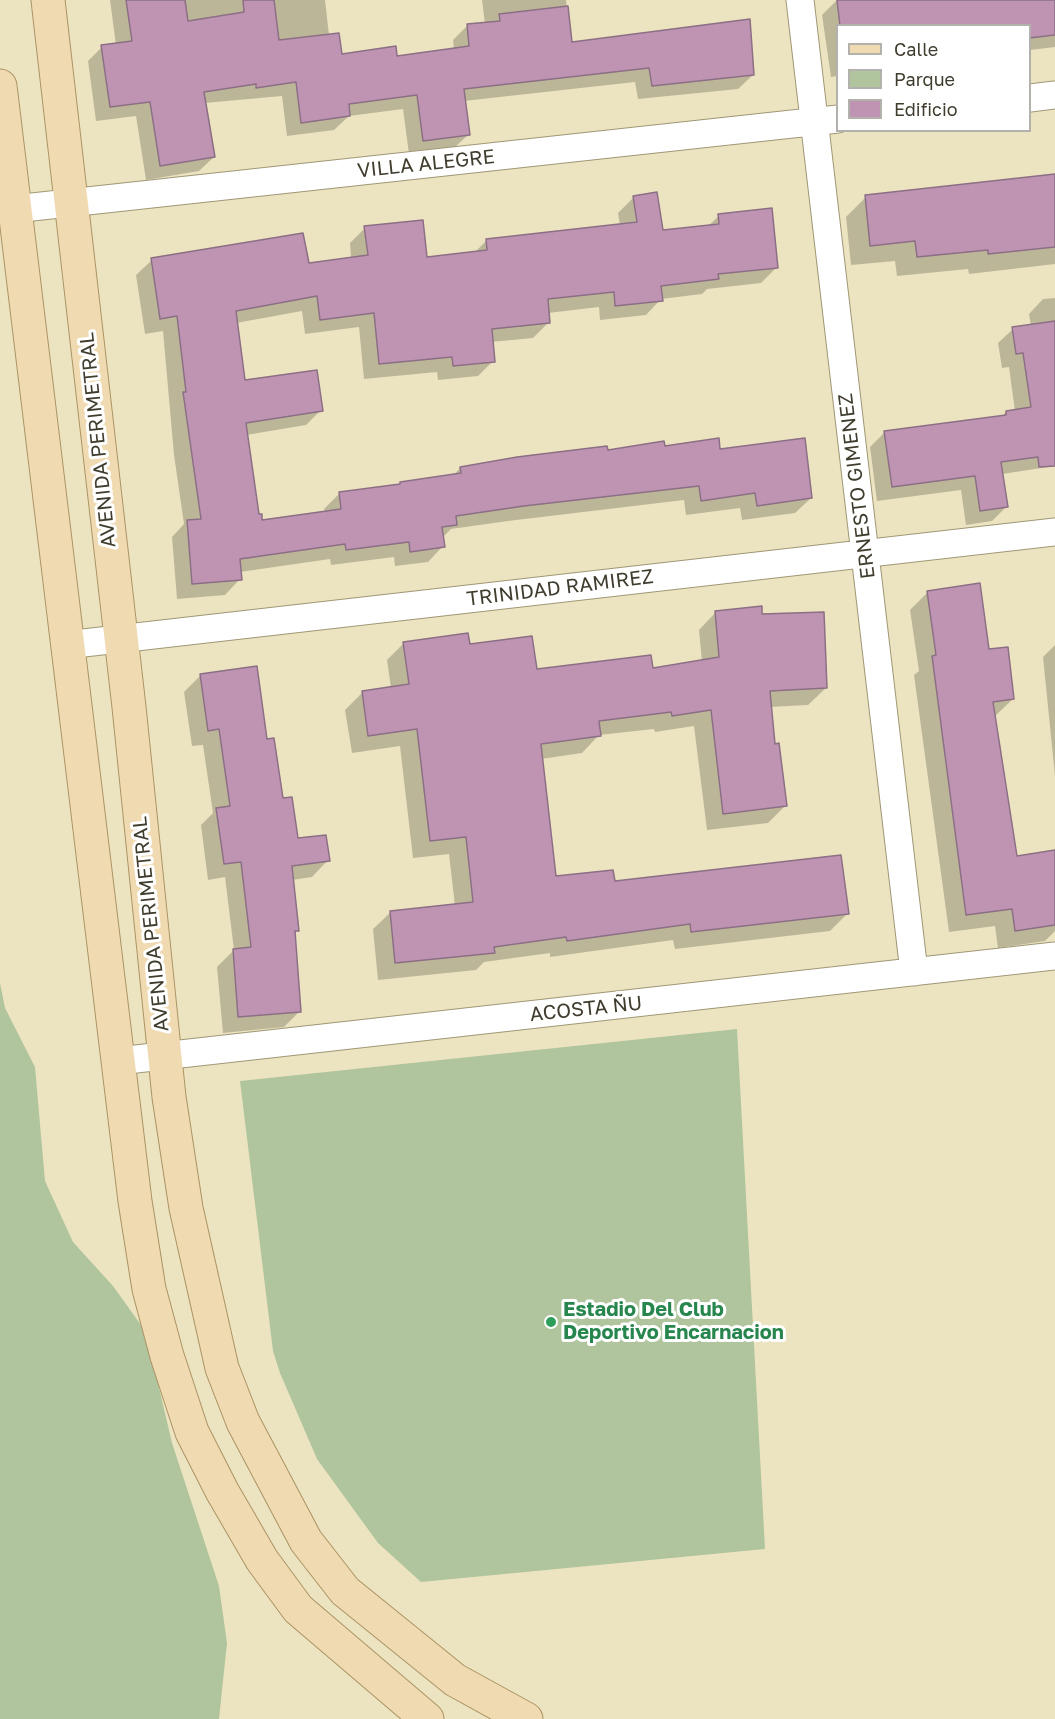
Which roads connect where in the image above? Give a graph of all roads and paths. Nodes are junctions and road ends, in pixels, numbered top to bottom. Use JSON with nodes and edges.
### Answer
{"nodes":[{"id":1,"x":48,"y":0,"type":"edge"},
{"id":2,"x":800,"y":0,"type":"edge"},
{"id":3,"x":0,"y":86,"type":"edge"},
{"id":4,"x":1055,"y":95,"type":"edge"},
{"id":5,"x":1031,"y":98,"type":"edge"},
{"id":6,"x":826,"y":120,"type":"edge"},
{"id":7,"x":72,"y":203,"type":"junction"},
{"id":8,"x":14,"y":209,"type":"junction"},
{"id":9,"x":1055,"y":532,"type":"edge"},
{"id":10,"x":865,"y":554,"type":"junction"},
{"id":11,"x":119,"y":639,"type":"junction"},
{"id":12,"x":66,"y":645,"type":"junction"},
{"id":13,"x":1055,"y":956,"type":"edge"},
{"id":14,"x":914,"y":972,"type":"junction"},
{"id":15,"x":164,"y":1056,"type":"junction"},
{"id":16,"x":118,"y":1061,"type":"junction"},
{"id":17,"x":427,"y":1719,"type":"edge"},
{"id":18,"x":526,"y":1719,"type":"edge"}],
"edges":[{"from":1,"to":7,"type":"main road","name":"AVENIDA PERIMETRAL"},
{"from":2,"to":6,"type":"street","name":"ERNESTO GIMENEZ"},
{"from":3,"to":8,"type":"main road"},
{"from":4,"to":5,"type":"street"},
{"from":6,"to":7,"type":"street","name":"VILLA ALEGRE"},
{"from":6,"to":10,"type":"street","name":"ERNESTO GIMENEZ"},
{"from":7,"to":8,"type":"street","name":"VILLA ALEGRE"},
{"from":7,"to":11,"type":"main road","name":"AVENIDA PERIMETRAL"},
{"from":8,"to":12,"type":"main road"},
{"from":9,"to":10,"type":"street","name":"TRINIDAD RAMIREZ"},
{"from":10,"to":11,"type":"street","name":"TRINIDAD RAMIREZ"},
{"from":10,"to":14,"type":"street","name":"ERNESTO GIMENEZ"},
{"from":11,"to":12,"type":"street","name":"TRINIDAD RAMIREZ"},
{"from":11,"to":15,"type":"main road","name":"AVENIDA PERIMETRAL"},
{"from":12,"to":16,"type":"main road"},
{"from":13,"to":14,"type":"street","name":"ACOSTA ÑU"},
{"from":14,"to":15,"type":"street","name":"ACOSTA ÑU"},
{"from":15,"to":16,"type":"street","name":"ACOSTA ÑU"},
{"from":15,"to":18,"type":"main road","name":"AVENIDA PERIMETRAL"},
{"from":16,"to":17,"type":"main road"}]}
